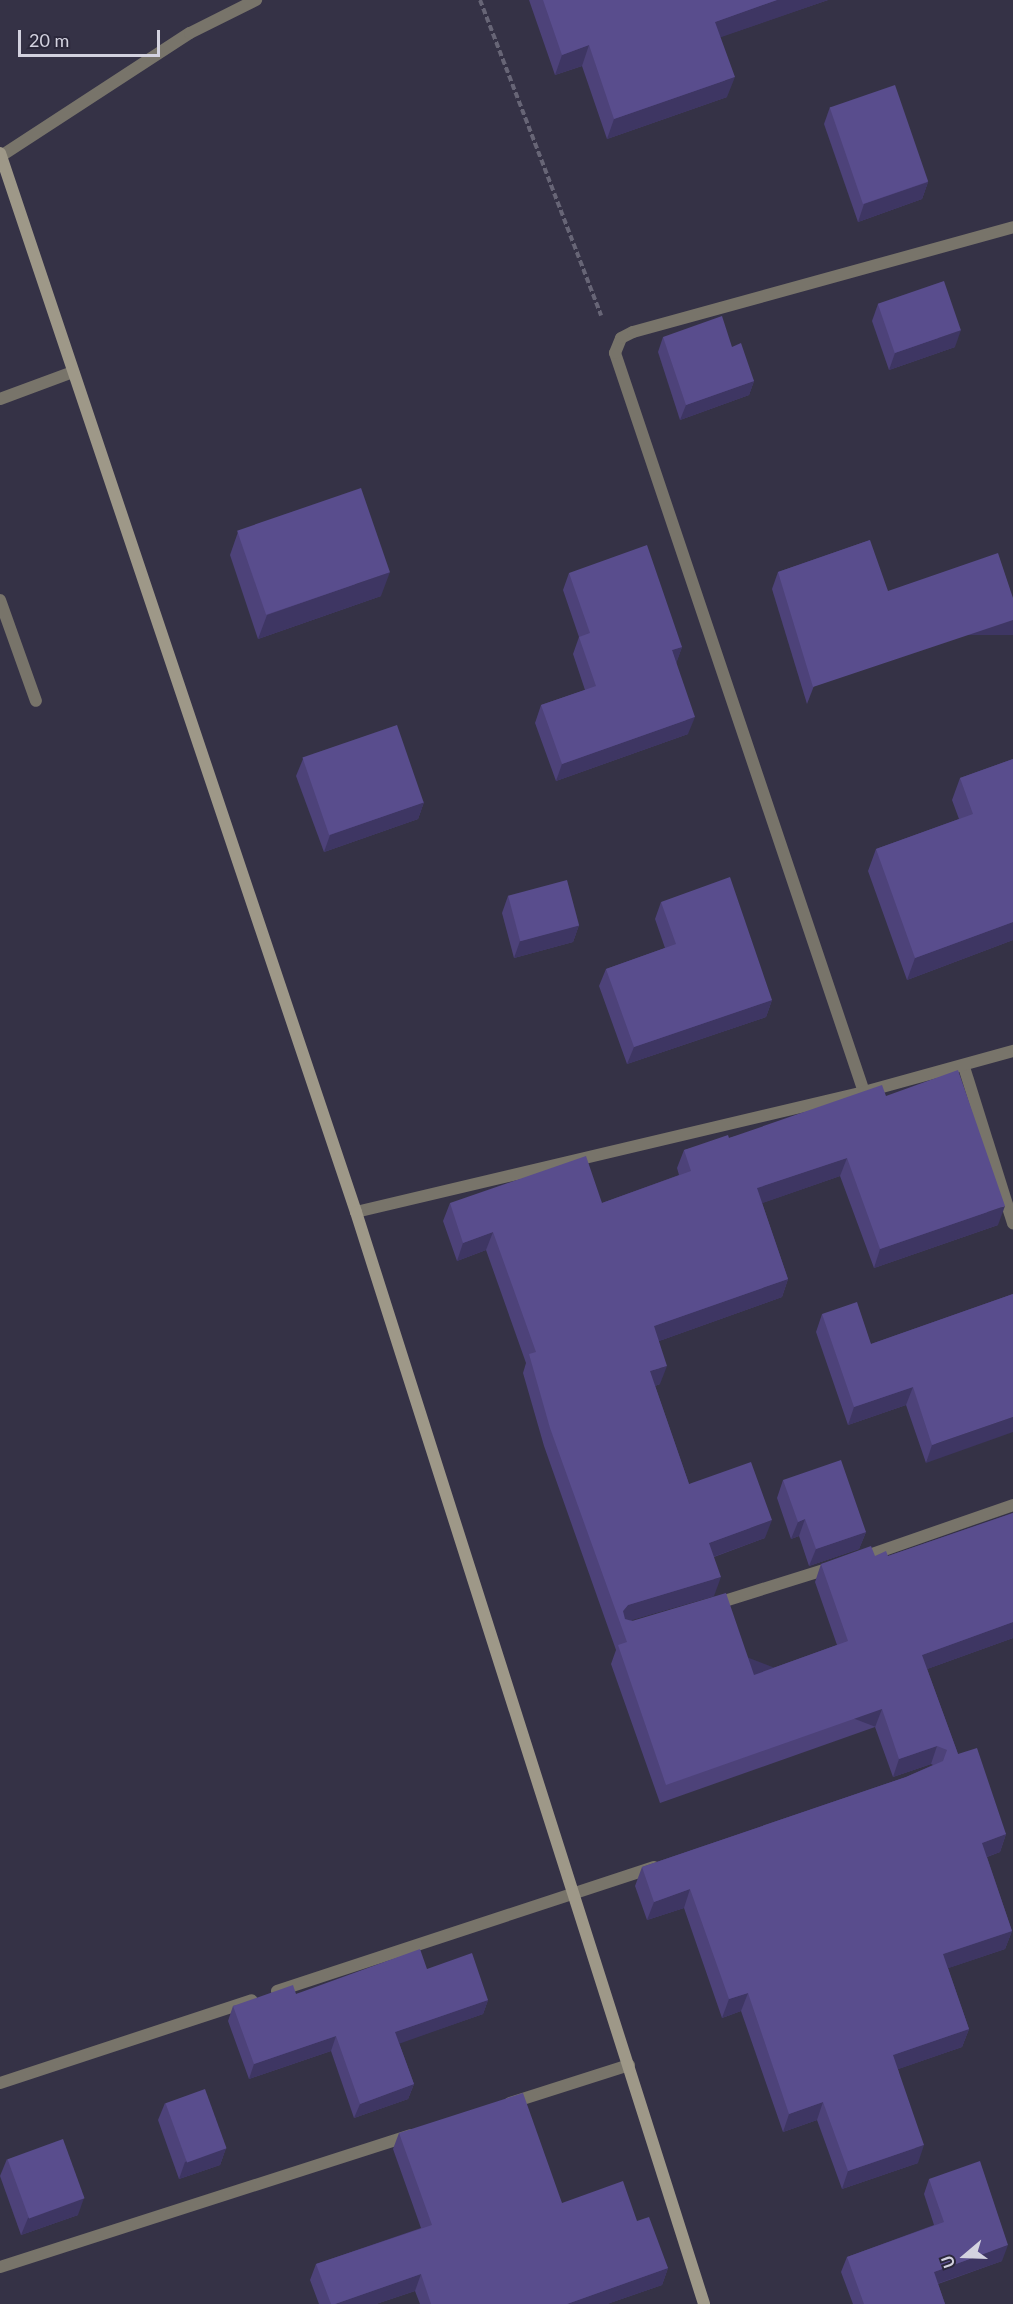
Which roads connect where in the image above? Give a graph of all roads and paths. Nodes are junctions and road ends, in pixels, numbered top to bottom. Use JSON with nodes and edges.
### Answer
{"nodes":[{"id":1,"x":256,"y":0,"type":"edge"},
{"id":2,"x":480,"y":0,"type":"edge"},
{"id":3,"x":0,"y":154,"type":"edge"},
{"id":4,"x":1013,"y":227,"type":"edge"},
{"id":5,"x":615,"y":353,"type":"junction"},
{"id":6,"x":73,"y":372,"type":"junction"},
{"id":7,"x":0,"y":399,"type":"edge"},
{"id":8,"x":0,"y":600,"type":"edge"},
{"id":9,"x":36,"y":701,"type":"dead end"},
{"id":10,"x":1013,"y":1052,"type":"edge"},
{"id":11,"x":964,"y":1067,"type":"junction"},
{"id":12,"x":864,"y":1092,"type":"junction"},
{"id":13,"x":356,"y":1212,"type":"junction"},
{"id":14,"x":1013,"y":1223,"type":"edge"},
{"id":15,"x":1013,"y":1505,"type":"edge"},
{"id":16,"x":702,"y":1608,"type":"edge"},
{"id":17,"x":664,"y":1864,"type":"edge"},
{"id":18,"x":574,"y":1893,"type":"junction"},
{"id":19,"x":629,"y":2065,"type":"junction"},
{"id":20,"x":0,"y":2083,"type":"edge"},
{"id":21,"x":492,"y":2109,"type":"edge"},
{"id":22,"x":424,"y":2131,"type":"edge"},
{"id":23,"x":0,"y":2267,"type":"edge"},
{"id":24,"x":704,"y":2304,"type":"edge"}],
"edges":[{"from":1,"to":3,"type":"street"},
{"from":2,"to":5,"type":"path"},
{"from":3,"to":6,"type":"street"},
{"from":4,"to":5,"type":"street"},
{"from":5,"to":12,"type":"street"},
{"from":6,"to":7,"type":"street"},
{"from":6,"to":13,"type":"street"},
{"from":8,"to":9,"type":"street"},
{"from":10,"to":11,"type":"street"},
{"from":11,"to":12,"type":"street"},
{"from":11,"to":14,"type":"street"},
{"from":12,"to":13,"type":"street"},
{"from":13,"to":18,"type":"street"},
{"from":15,"to":16,"type":"street"},
{"from":17,"to":18,"type":"street"},
{"from":18,"to":19,"type":"street"},
{"from":18,"to":20,"type":"street"},
{"from":19,"to":21,"type":"street"},
{"from":19,"to":24,"type":"street"},
{"from":22,"to":23,"type":"street"}]}
